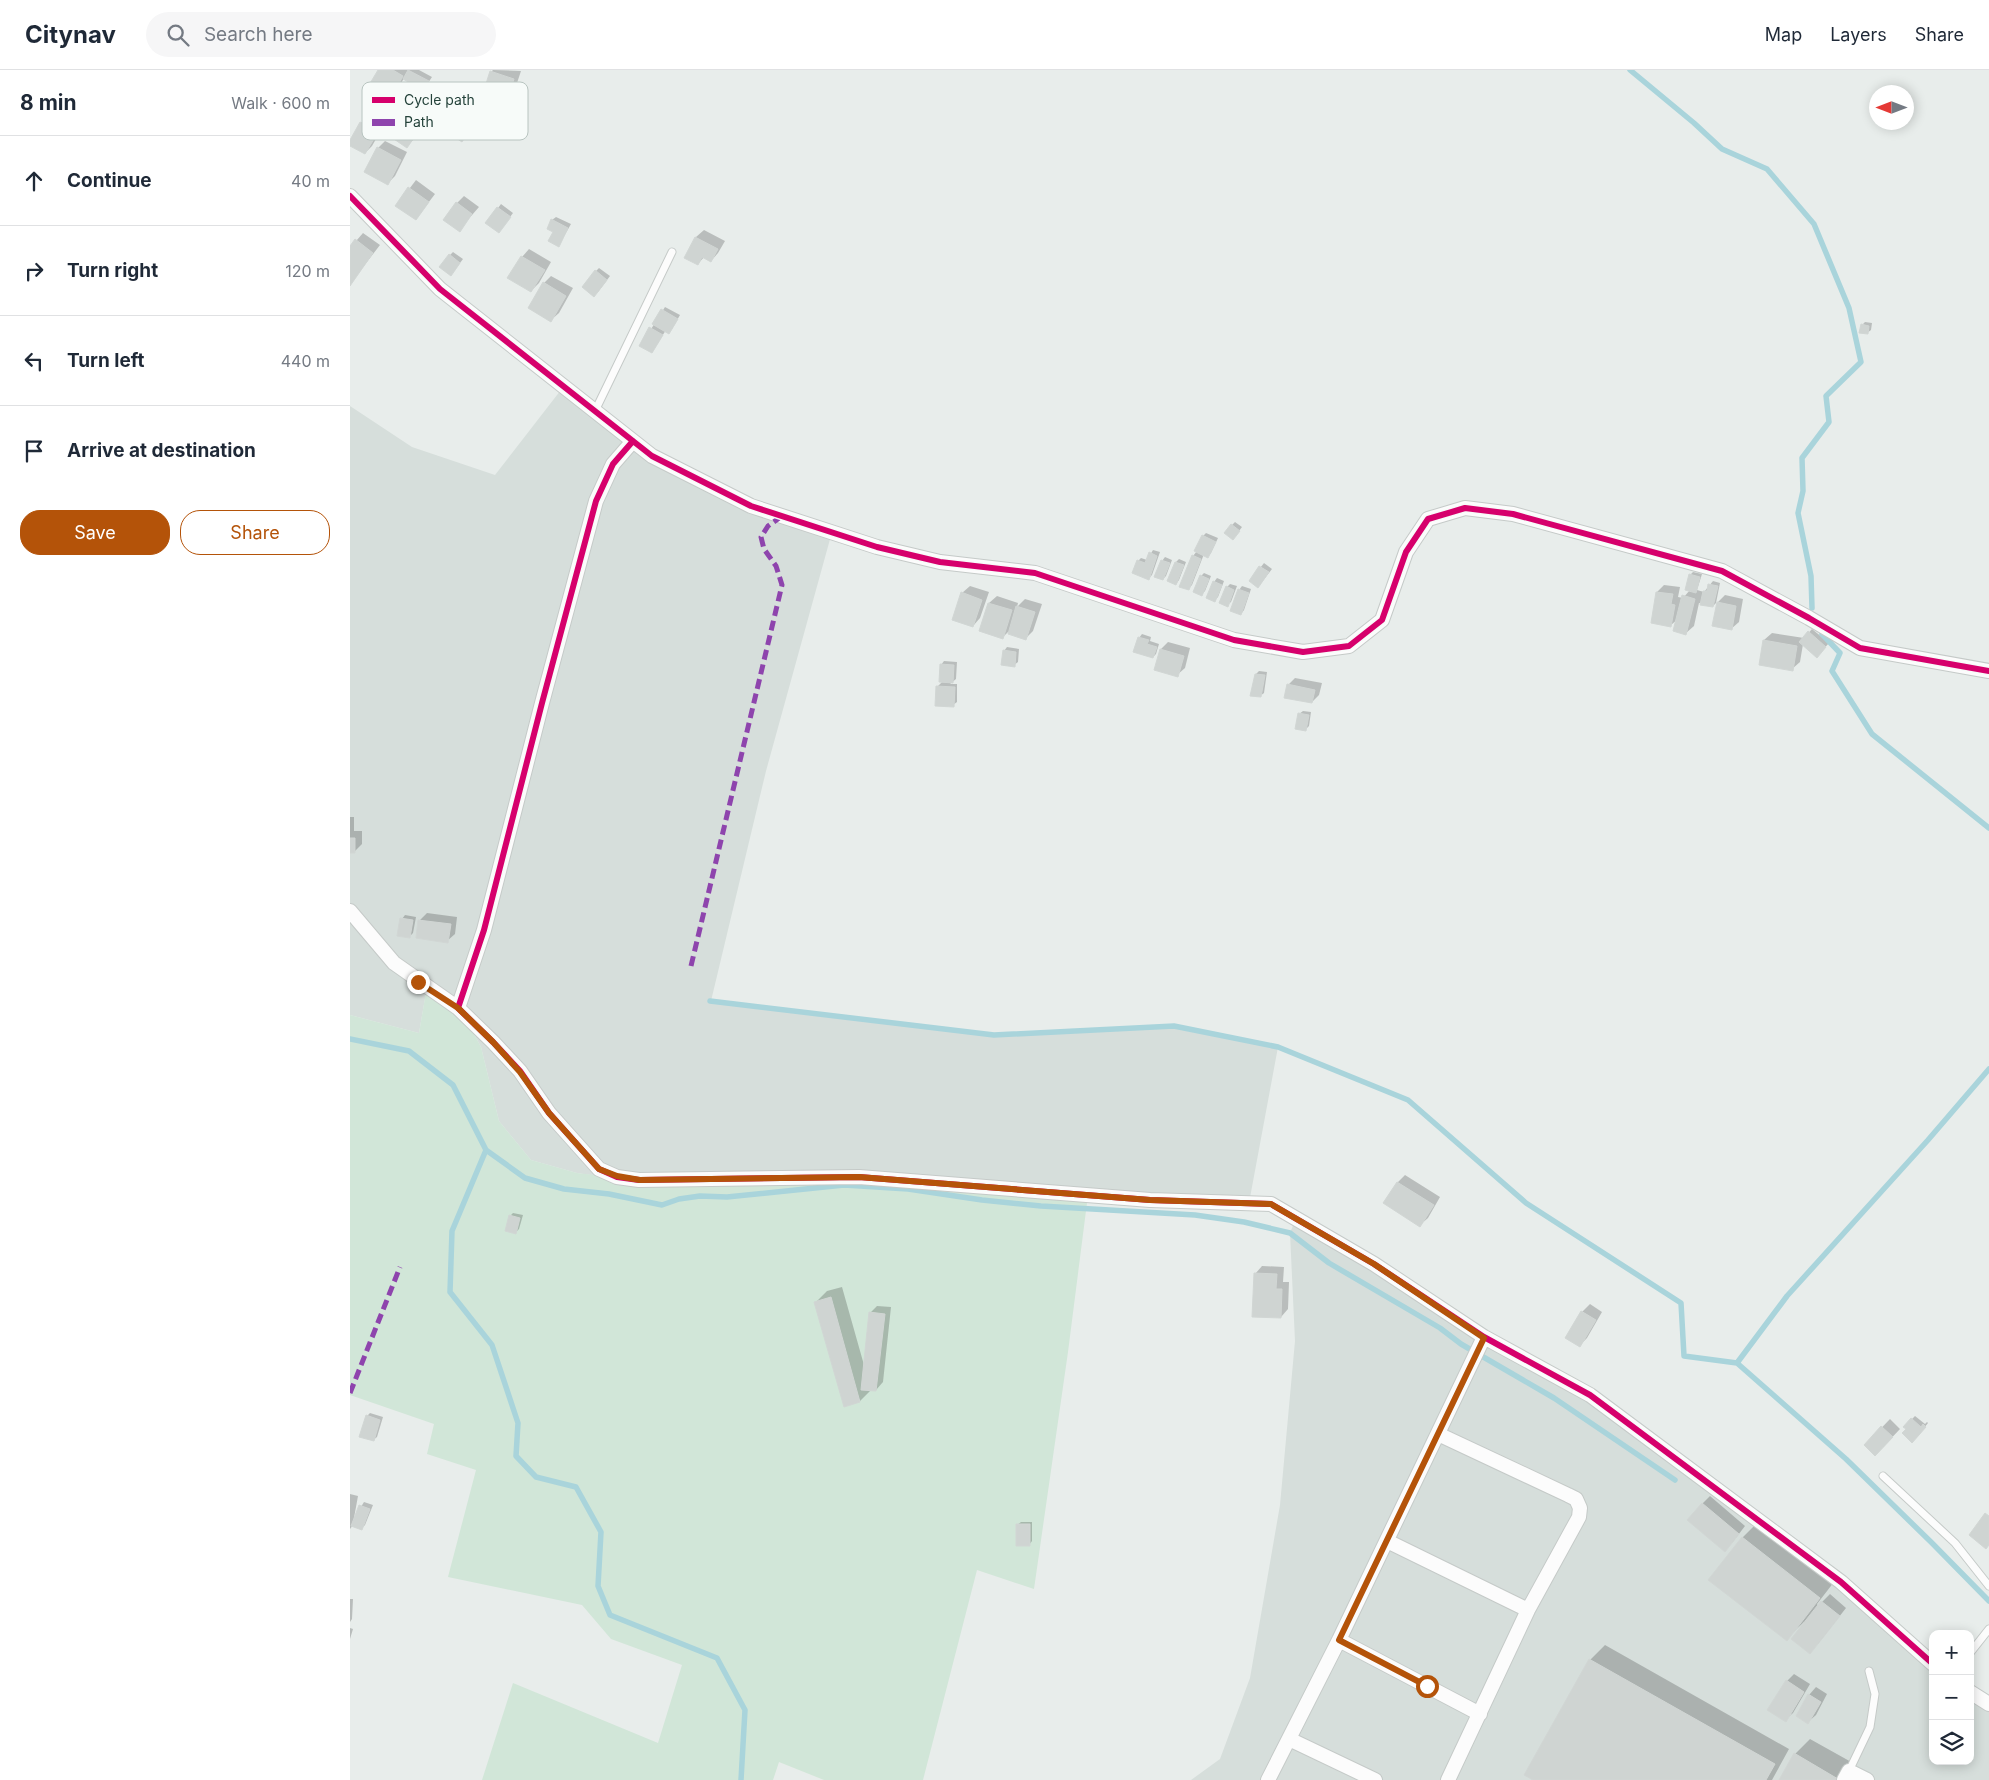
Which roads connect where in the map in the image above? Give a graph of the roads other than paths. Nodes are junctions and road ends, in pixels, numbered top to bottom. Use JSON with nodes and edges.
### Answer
{"nodes":[{"id":1,"x":350,"y":196,"type":"edge"},
{"id":2,"x":672,"y":252,"type":"dead end"},
{"id":3,"x":595,"y":411,"type":"junction"},
{"id":4,"x":633,"y":441,"type":"junction"},
{"id":5,"x":1989,"y":671,"type":"edge"},
{"id":6,"x":350,"y":911,"type":"edge"},
{"id":7,"x":458,"y":1008,"type":"junction"},
{"id":8,"x":1483,"y":1339,"type":"junction"},
{"id":9,"x":1438,"y":1434,"type":"junction"},
{"id":10,"x":1883,"y":1476,"type":"dead end"},
{"id":11,"x":1387,"y":1541,"type":"junction"},
{"id":12,"x":1989,"y":1586,"type":"edge"},
{"id":13,"x":1528,"y":1610,"type":"junction"},
{"id":14,"x":1989,"y":1629,"type":"edge"},
{"id":15,"x":1339,"y":1640,"type":"junction"},
{"id":16,"x":1974,"y":1648,"type":"edge"},
{"id":17,"x":1929,"y":1660,"type":"edge"},
{"id":18,"x":1869,"y":1671,"type":"dead end"},
{"id":19,"x":1974,"y":1695,"type":"edge"},
{"id":20,"x":1989,"y":1704,"type":"edge"},
{"id":21,"x":1480,"y":1714,"type":"junction"},
{"id":22,"x":1289,"y":1739,"type":"junction"},
{"id":23,"x":1847,"y":1775,"type":"edge"},
{"id":24,"x":1268,"y":1780,"type":"edge"},
{"id":25,"x":1375,"y":1780,"type":"edge"},
{"id":26,"x":1448,"y":1780,"type":"edge"},
{"id":27,"x":1867,"y":1780,"type":"edge"}],
"edges":[{"from":1,"to":3,"type":"street"},
{"from":2,"to":3,"type":"lane"},
{"from":3,"to":4,"type":"street"},
{"from":4,"to":5,"type":"street"},
{"from":4,"to":7,"type":"street"},
{"from":6,"to":7,"type":"street"},
{"from":7,"to":8,"type":"street"},
{"from":8,"to":9,"type":"street"},
{"from":8,"to":17,"type":"street"},
{"from":9,"to":11,"type":"street"},
{"from":9,"to":13,"type":"street"},
{"from":10,"to":12,"type":"lane"},
{"from":11,"to":13,"type":"street"},
{"from":11,"to":15,"type":"street"},
{"from":13,"to":21,"type":"street"},
{"from":14,"to":16,"type":"lane"},
{"from":15,"to":21,"type":"street"},
{"from":15,"to":22,"type":"street"},
{"from":18,"to":23,"type":"lane"},
{"from":19,"to":20,"type":"street"},
{"from":21,"to":26,"type":"street"},
{"from":22,"to":24,"type":"street"},
{"from":22,"to":25,"type":"street"},
{"from":23,"to":27,"type":"street"}]}
